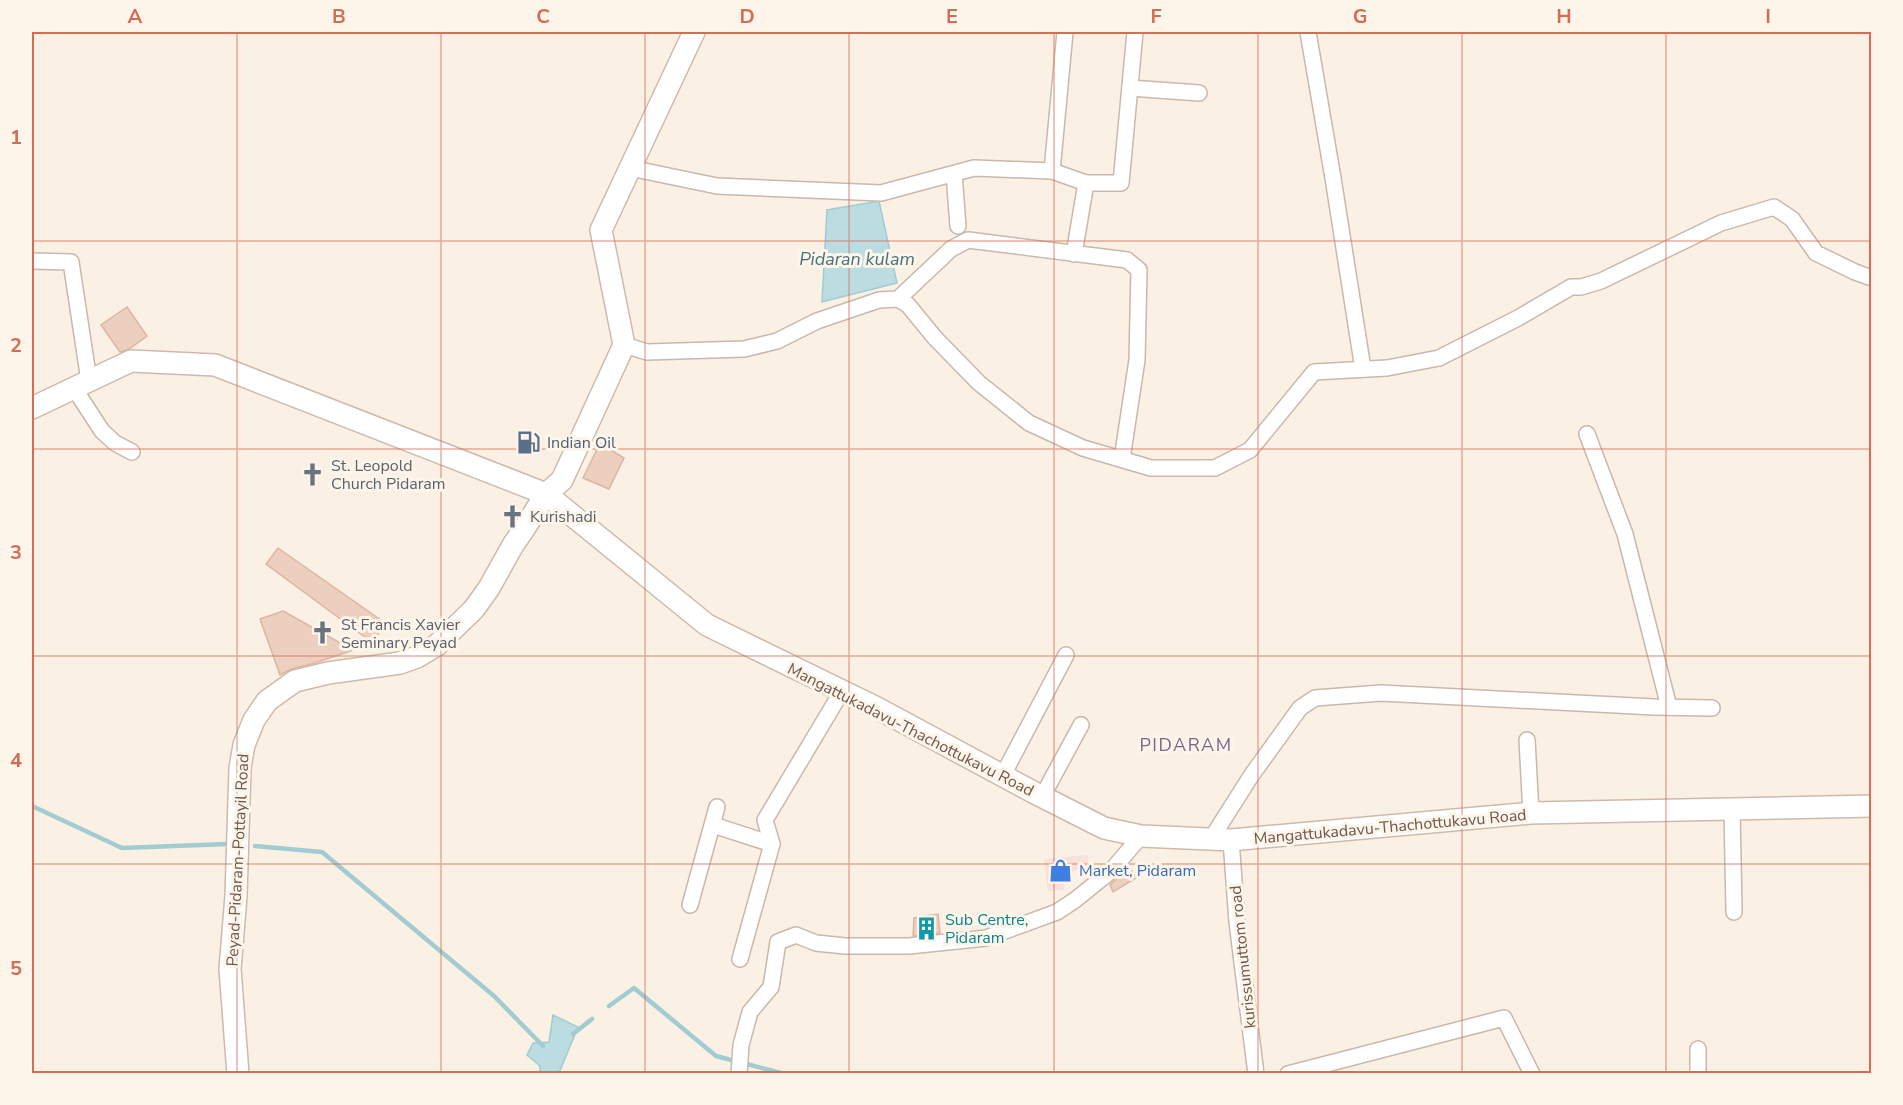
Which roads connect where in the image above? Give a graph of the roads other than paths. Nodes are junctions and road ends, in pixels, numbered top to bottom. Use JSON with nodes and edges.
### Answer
{"nodes":[{"id":1,"x":694,"y":32,"type":"edge"},
{"id":2,"x":1065,"y":32,"type":"edge"},
{"id":3,"x":1136,"y":32,"type":"edge"},
{"id":4,"x":1308,"y":32,"type":"edge"},
{"id":5,"x":1130,"y":88,"type":"junction"},
{"id":6,"x":1199,"y":93,"type":"dead end"},
{"id":7,"x":630,"y":168,"type":"junction"},
{"id":8,"x":1052,"y":171,"type":"junction"},
{"id":9,"x":954,"y":174,"type":"junction"},
{"id":10,"x":1086,"y":183,"type":"junction"},
{"id":11,"x":958,"y":226,"type":"dead end"},
{"id":12,"x":1074,"y":254,"type":"junction"},
{"id":13,"x":32,"y":261,"type":"edge"},
{"id":14,"x":1872,"y":278,"type":"edge"},
{"id":15,"x":898,"y":299,"type":"junction"},
{"id":16,"x":624,"y":345,"type":"junction"},
{"id":17,"x":1363,"y":369,"type":"junction"},
{"id":18,"x":81,"y":384,"type":"junction"},
{"id":19,"x":32,"y":408,"type":"edge"},
{"id":20,"x":1587,"y":434,"type":"dead end"},
{"id":21,"x":132,"y":452,"type":"dead end"},
{"id":22,"x":1122,"y":459,"type":"junction"},
{"id":23,"x":546,"y":494,"type":"junction"},
{"id":24,"x":1066,"y":655,"type":"dead end"},
{"id":25,"x":842,"y":691,"type":"junction"},
{"id":26,"x":1669,"y":707,"type":"junction"},
{"id":27,"x":1712,"y":708,"type":"dead end"},
{"id":28,"x":1082,"y":725,"type":"dead end"},
{"id":29,"x":1527,"y":740,"type":"dead end"},
{"id":30,"x":1003,"y":775,"type":"junction"},
{"id":31,"x":1042,"y":797,"type":"junction"},
{"id":32,"x":1872,"y":806,"type":"edge"},
{"id":33,"x":717,"y":807,"type":"dead end"},
{"id":34,"x":1732,"y":809,"type":"junction"},
{"id":35,"x":1531,"y":813,"type":"junction"},
{"id":36,"x":713,"y":825,"type":"junction"},
{"id":37,"x":1140,"y":836,"type":"junction"},
{"id":38,"x":1221,"y":839,"type":"junction"},
{"id":39,"x":772,"y":844,"type":"junction"},
{"id":40,"x":690,"y":905,"type":"dead end"},
{"id":41,"x":1734,"y":912,"type":"dead end"},
{"id":42,"x":740,"y":959,"type":"dead end"},
{"id":43,"x":1698,"y":1049,"type":"dead end"},
{"id":44,"x":238,"y":1074,"type":"edge"},
{"id":45,"x":739,"y":1074,"type":"edge"},
{"id":46,"x":1256,"y":1074,"type":"edge"},
{"id":47,"x":1288,"y":1074,"type":"edge"},
{"id":48,"x":1532,"y":1074,"type":"edge"},
{"id":49,"x":1698,"y":1074,"type":"edge"}],
"edges":[{"from":1,"to":7,"type":"main road"},
{"from":2,"to":8,"type":"street"},
{"from":3,"to":5,"type":"street"},
{"from":4,"to":17,"type":"street"},
{"from":5,"to":6,"type":"street"},
{"from":5,"to":10,"type":"street"},
{"from":7,"to":9,"type":"street"},
{"from":7,"to":16,"type":"main road"},
{"from":8,"to":9,"type":"street"},
{"from":8,"to":10,"type":"street"},
{"from":9,"to":11,"type":"street"},
{"from":10,"to":12,"type":"street"},
{"from":12,"to":15,"type":"street"},
{"from":12,"to":22,"type":"street"},
{"from":13,"to":18,"type":"street"},
{"from":14,"to":17,"type":"street"},
{"from":15,"to":16,"type":"street"},
{"from":15,"to":22,"type":"street"},
{"from":16,"to":23,"type":"main road","name":"Peyad-Pidaram-Pottayil Road"},
{"from":17,"to":22,"type":"street"},
{"from":18,"to":19,"type":"main road","name":"Mangattukadavu-Thachottukavu Road"},
{"from":18,"to":21,"type":"street"},
{"from":18,"to":23,"type":"main road","name":"Mangattukadavu-Thachottukavu Road"},
{"from":20,"to":26,"type":"street"},
{"from":23,"to":25,"type":"main road","name":"Mangattukadavu-Thachottukavu Road"},
{"from":23,"to":44,"type":"main road","name":"Peyad-Pidaram-Pottayil Road"},
{"from":24,"to":30,"type":"street"},
{"from":25,"to":30,"type":"main road","name":"Mangattukadavu-Thachottukavu Road"},
{"from":25,"to":39,"type":"street"},
{"from":26,"to":27,"type":"street"},
{"from":26,"to":38,"type":"street"},
{"from":28,"to":31,"type":"street"},
{"from":29,"to":35,"type":"street"},
{"from":30,"to":31,"type":"main road","name":"Mangattukadavu-Thachottukavu Road"},
{"from":31,"to":37,"type":"main road","name":"Mangattukadavu-Thachottukavu Road"},
{"from":32,"to":34,"type":"main road","name":"Mangattukadavu-Thachottukavu Road"},
{"from":33,"to":36,"type":"street"},
{"from":34,"to":35,"type":"main road","name":"Mangattukadavu-Thachottukavu Road"},
{"from":34,"to":41,"type":"street"},
{"from":35,"to":38,"type":"main road","name":"Mangattukadavu-Thachottukavu Road"},
{"from":36,"to":39,"type":"street"},
{"from":36,"to":40,"type":"street"},
{"from":37,"to":38,"type":"main road","name":"Mangattukadavu-Thachottukavu Road"},
{"from":37,"to":45,"type":"street"},
{"from":38,"to":46,"type":"street","name":"kurissumuttom road"},
{"from":39,"to":42,"type":"street"},
{"from":43,"to":49,"type":"street"},
{"from":47,"to":48,"type":"street"}]}
